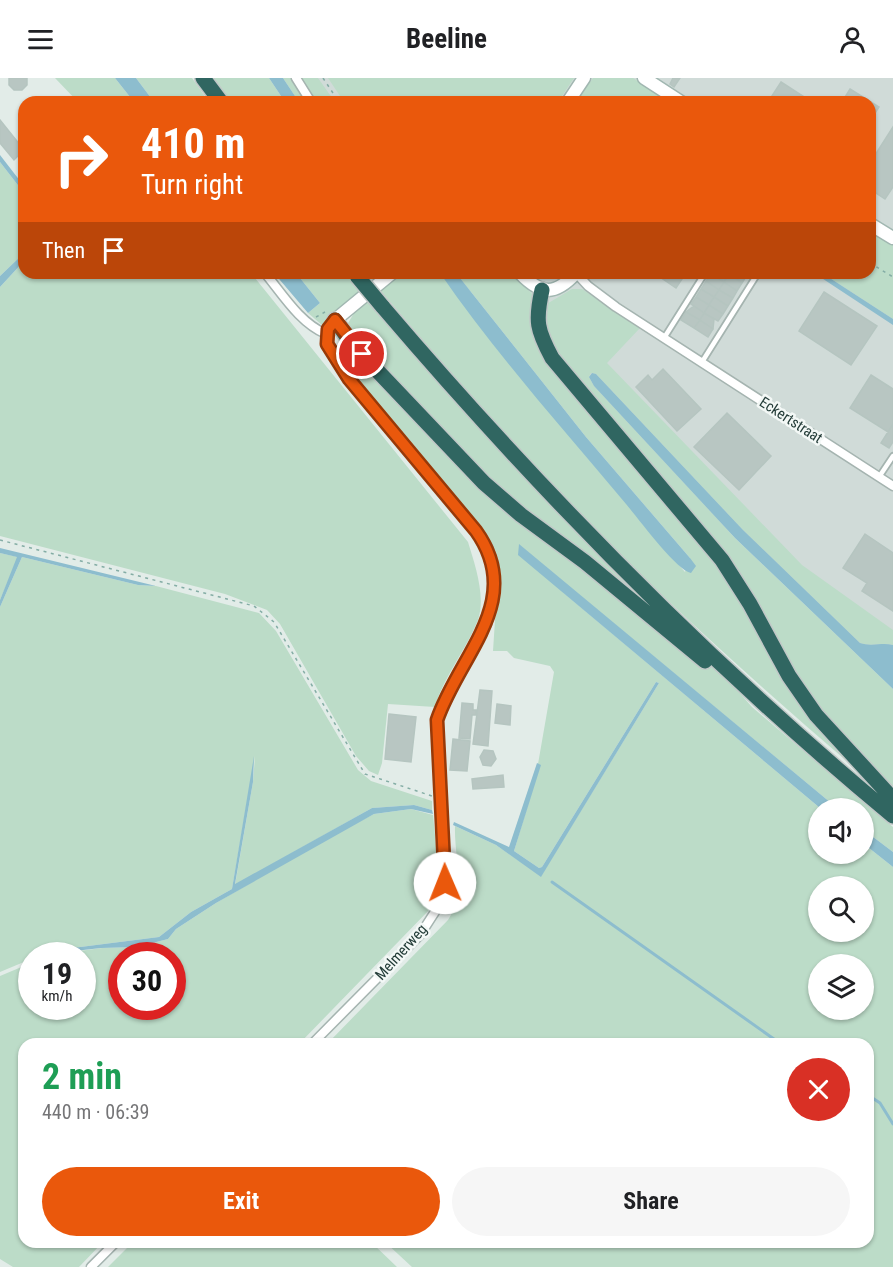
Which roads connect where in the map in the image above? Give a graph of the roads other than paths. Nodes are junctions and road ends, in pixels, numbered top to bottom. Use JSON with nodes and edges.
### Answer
{"nodes":[{"id":1,"x":203,"y":78,"type":"edge"},
{"id":2,"x":296,"y":78,"type":"edge"},
{"id":3,"x":584,"y":78,"type":"edge"},
{"id":4,"x":644,"y":78,"type":"edge"},
{"id":5,"x":216,"y":96,"type":"edge"},
{"id":6,"x":307,"y":96,"type":"edge"},
{"id":7,"x":572,"y":96,"type":"edge"},
{"id":8,"x":672,"y":96,"type":"edge"},
{"id":9,"x":876,"y":228,"type":"edge"},
{"id":10,"x":893,"y":238,"type":"edge"},
{"id":11,"x":270,"y":279,"type":"edge"},
{"id":12,"x":360,"y":279,"type":"edge"},
{"id":13,"x":385,"y":279,"type":"edge"},
{"id":14,"x":526,"y":279,"type":"edge"},
{"id":15,"x":569,"y":279,"type":"edge"},
{"id":16,"x":582,"y":279,"type":"edge"},
{"id":17,"x":701,"y":279,"type":"edge"},
{"id":18,"x":754,"y":279,"type":"edge"},
{"id":19,"x":542,"y":290,"type":"junction"},
{"id":20,"x":335,"y":320,"type":"junction"},
{"id":21,"x":326,"y":334,"type":"junction"},
{"id":22,"x":664,"y":338,"type":"junction"},
{"id":23,"x":702,"y":362,"type":"junction"},
{"id":24,"x":893,"y":456,"type":"edge"},
{"id":25,"x":891,"y":463,"type":"edge"},
{"id":26,"x":879,"y":477,"type":"junction"},
{"id":27,"x":893,"y":486,"type":"edge"},
{"id":28,"x":674,"y":617,"type":"junction"},
{"id":29,"x":766,"y":708,"type":"junction"},
{"id":30,"x":893,"y":801,"type":"edge"},
{"id":31,"x":893,"y":816,"type":"edge"},
{"id":32,"x":318,"y":1038,"type":"edge"},
{"id":33,"x":110,"y":1248,"type":"edge"},
{"id":34,"x":91,"y":1267,"type":"edge"}],
"edges":[{"from":1,"to":5,"type":"highway"},
{"from":2,"to":6,"type":"street"},
{"from":3,"to":7,"type":"street"},
{"from":4,"to":8,"type":"street"},
{"from":9,"to":10,"type":"street"},
{"from":11,"to":21,"type":"street"},
{"from":12,"to":28,"type":"highway","bridge":true},
{"from":13,"to":20,"type":"street"},
{"from":14,"to":19,"type":"street"},
{"from":15,"to":19,"type":"street"},
{"from":16,"to":22,"type":"street","name":"Eckertstraat"},
{"from":17,"to":22,"type":"lane"},
{"from":18,"to":23,"type":"lane"},
{"from":19,"to":30,"type":"highway"},
{"from":20,"to":21,"type":"street"},
{"from":20,"to":29,"type":"highway"},
{"from":21,"to":32,"type":"street","name":"Melmerweg"},
{"from":22,"to":23,"type":"street","name":"Eckertstraat"},
{"from":23,"to":26,"type":"street","name":"Eckertstraat"},
{"from":24,"to":25,"type":"lane"},
{"from":25,"to":26,"type":"lane"},
{"from":26,"to":27,"type":"street","name":"Eckertstraat"},
{"from":28,"to":29,"type":"highway"},
{"from":28,"to":30,"type":"highway"},
{"from":29,"to":31,"type":"highway"},
{"from":33,"to":34,"type":"street"}]}
